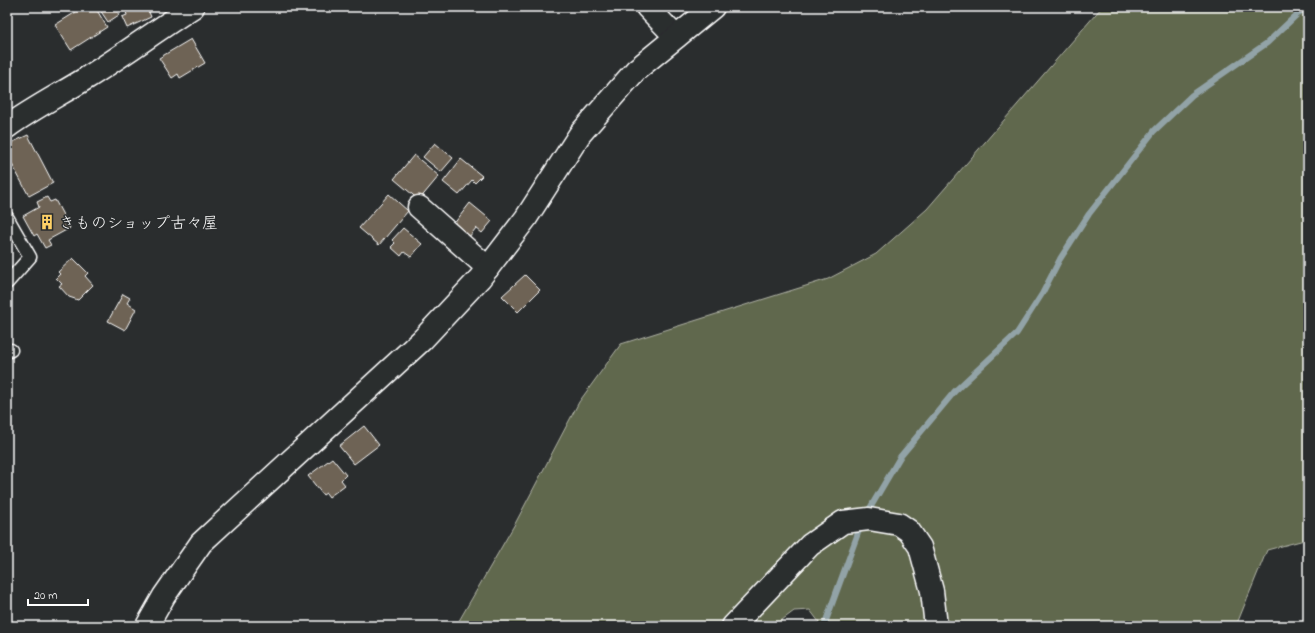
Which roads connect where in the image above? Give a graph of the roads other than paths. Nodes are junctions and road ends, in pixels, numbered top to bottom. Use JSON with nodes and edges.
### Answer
{"nodes":[{"id":1,"x":193,"y":7,"type":"edge"},
{"id":2,"x":647,"y":7,"type":"edge"},
{"id":3,"x":712,"y":7,"type":"edge"},
{"id":4,"x":676,"y":37,"type":"junction"},
{"id":5,"x":7,"y":127,"type":"edge"},
{"id":6,"x":419,"y":208,"type":"dead end"},
{"id":7,"x":7,"y":217,"type":"edge"},
{"id":8,"x":488,"y":268,"type":"junction"},
{"id":9,"x":7,"y":283,"type":"edge"},
{"id":10,"x":146,"y":626,"type":"edge"},
{"id":11,"x":733,"y":626,"type":"edge"},
{"id":12,"x":936,"y":626,"type":"edge"}],
"edges":[{"from":1,"to":5,"type":"street"},
{"from":2,"to":4,"type":"street"},
{"from":3,"to":4,"type":"street"},
{"from":4,"to":8,"type":"street"},
{"from":6,"to":8,"type":"street"},
{"from":7,"to":9,"type":"lane"},
{"from":8,"to":10,"type":"street"},
{"from":11,"to":12,"type":"street"}]}
